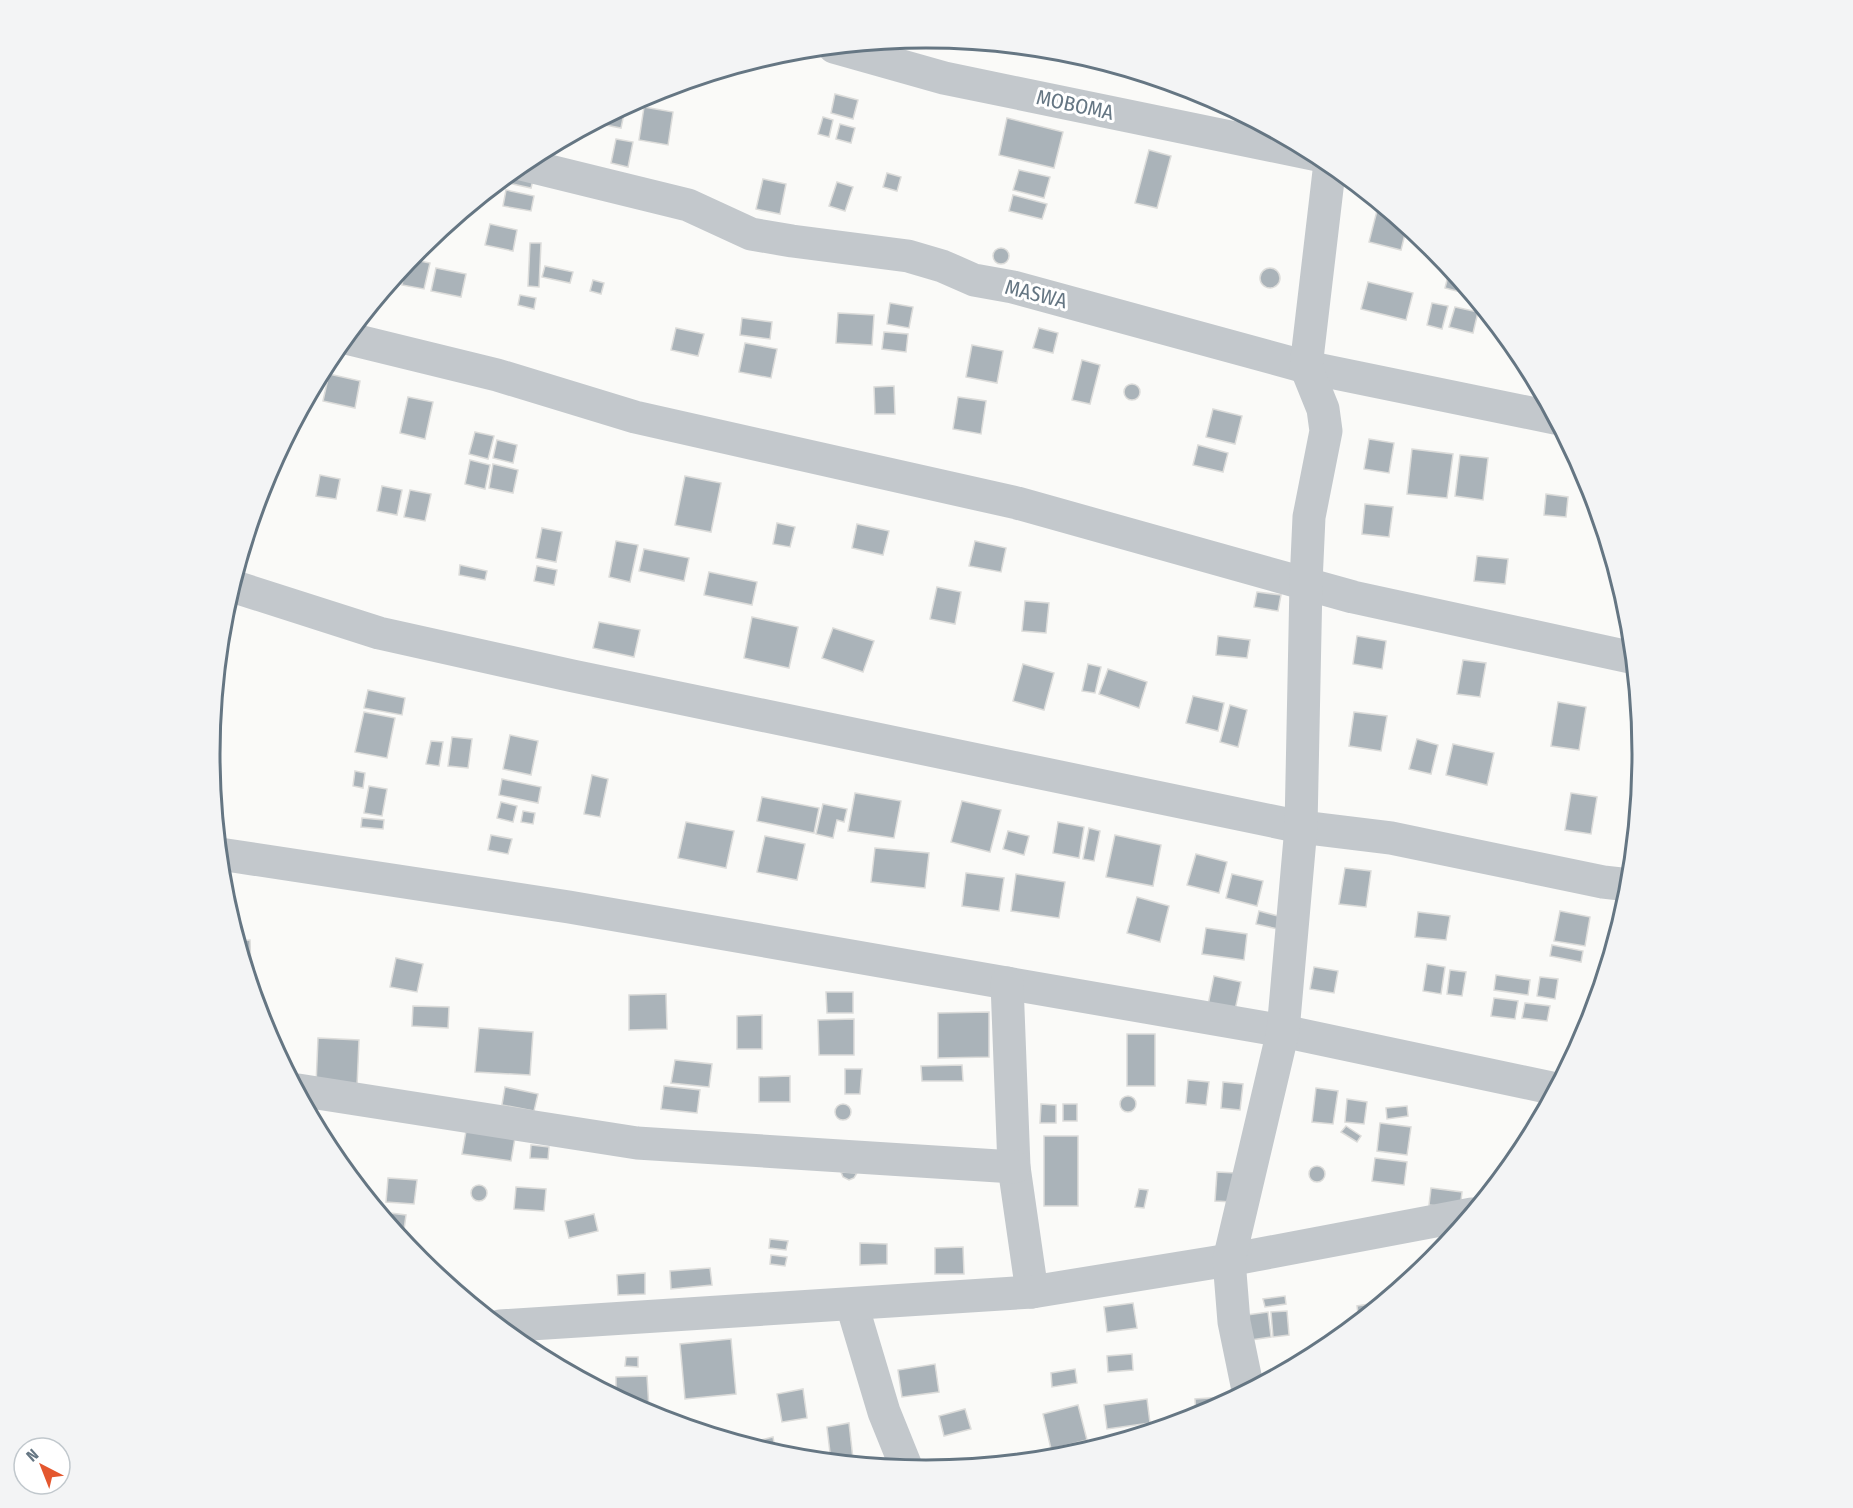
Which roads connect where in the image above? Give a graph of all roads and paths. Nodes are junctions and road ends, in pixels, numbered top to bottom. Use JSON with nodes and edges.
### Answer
{"nodes":[{"id":1,"x":853,"y":52,"type":"edge"},
{"id":2,"x":1290,"y":149,"type":"edge"},
{"id":3,"x":534,"y":167,"type":"edge"},
{"id":4,"x":1329,"y":174,"type":"edge"},
{"id":5,"x":355,"y":340,"type":"edge"},
{"id":6,"x":1306,"y":367,"type":"junction"},
{"id":7,"x":1546,"y":416,"type":"edge"},
{"id":8,"x":1306,"y":583,"type":"junction"},
{"id":9,"x":241,"y":589,"type":"edge"},
{"id":10,"x":1625,"y":656,"type":"edge"},
{"id":11,"x":1301,"y":827,"type":"junction"},
{"id":12,"x":228,"y":855,"type":"edge"},
{"id":13,"x":1620,"y":884,"type":"edge"},
{"id":14,"x":1007,"y":983,"type":"junction"},
{"id":15,"x":1283,"y":1031,"type":"junction"},
{"id":16,"x":1549,"y":1087,"type":"edge"},
{"id":17,"x":307,"y":1091,"type":"edge"},
{"id":18,"x":1014,"y":1167,"type":"junction"},
{"id":19,"x":1459,"y":1216,"type":"edge"},
{"id":20,"x":1229,"y":1260,"type":"junction"},
{"id":21,"x":1032,"y":1292,"type":"junction"},
{"id":22,"x":852,"y":1305,"type":"junction"},
{"id":23,"x":512,"y":1325,"type":"edge"},
{"id":24,"x":1247,"y":1383,"type":"edge"},
{"id":25,"x":903,"y":1459,"type":"edge"}],
"edges":[{"from":1,"to":2,"type":"street","name":"MOBOMA"},
{"from":3,"to":6,"type":"street","name":"MASWA"},
{"from":4,"to":6,"type":"street"},
{"from":5,"to":8,"type":"street"},
{"from":6,"to":7,"type":"street","name":"MASWA"},
{"from":6,"to":8,"type":"street"},
{"from":8,"to":10,"type":"street"},
{"from":8,"to":11,"type":"street"},
{"from":9,"to":11,"type":"street"},
{"from":11,"to":13,"type":"street"},
{"from":11,"to":15,"type":"street"},
{"from":12,"to":14,"type":"street"},
{"from":14,"to":15,"type":"street"},
{"from":14,"to":18,"type":"street"},
{"from":15,"to":16,"type":"street"},
{"from":15,"to":20,"type":"street"},
{"from":17,"to":18,"type":"street"},
{"from":18,"to":21,"type":"street"},
{"from":19,"to":20,"type":"street"},
{"from":20,"to":21,"type":"street"},
{"from":20,"to":24,"type":"street"},
{"from":21,"to":22,"type":"street"},
{"from":22,"to":23,"type":"street"},
{"from":22,"to":25,"type":"street"}]}
